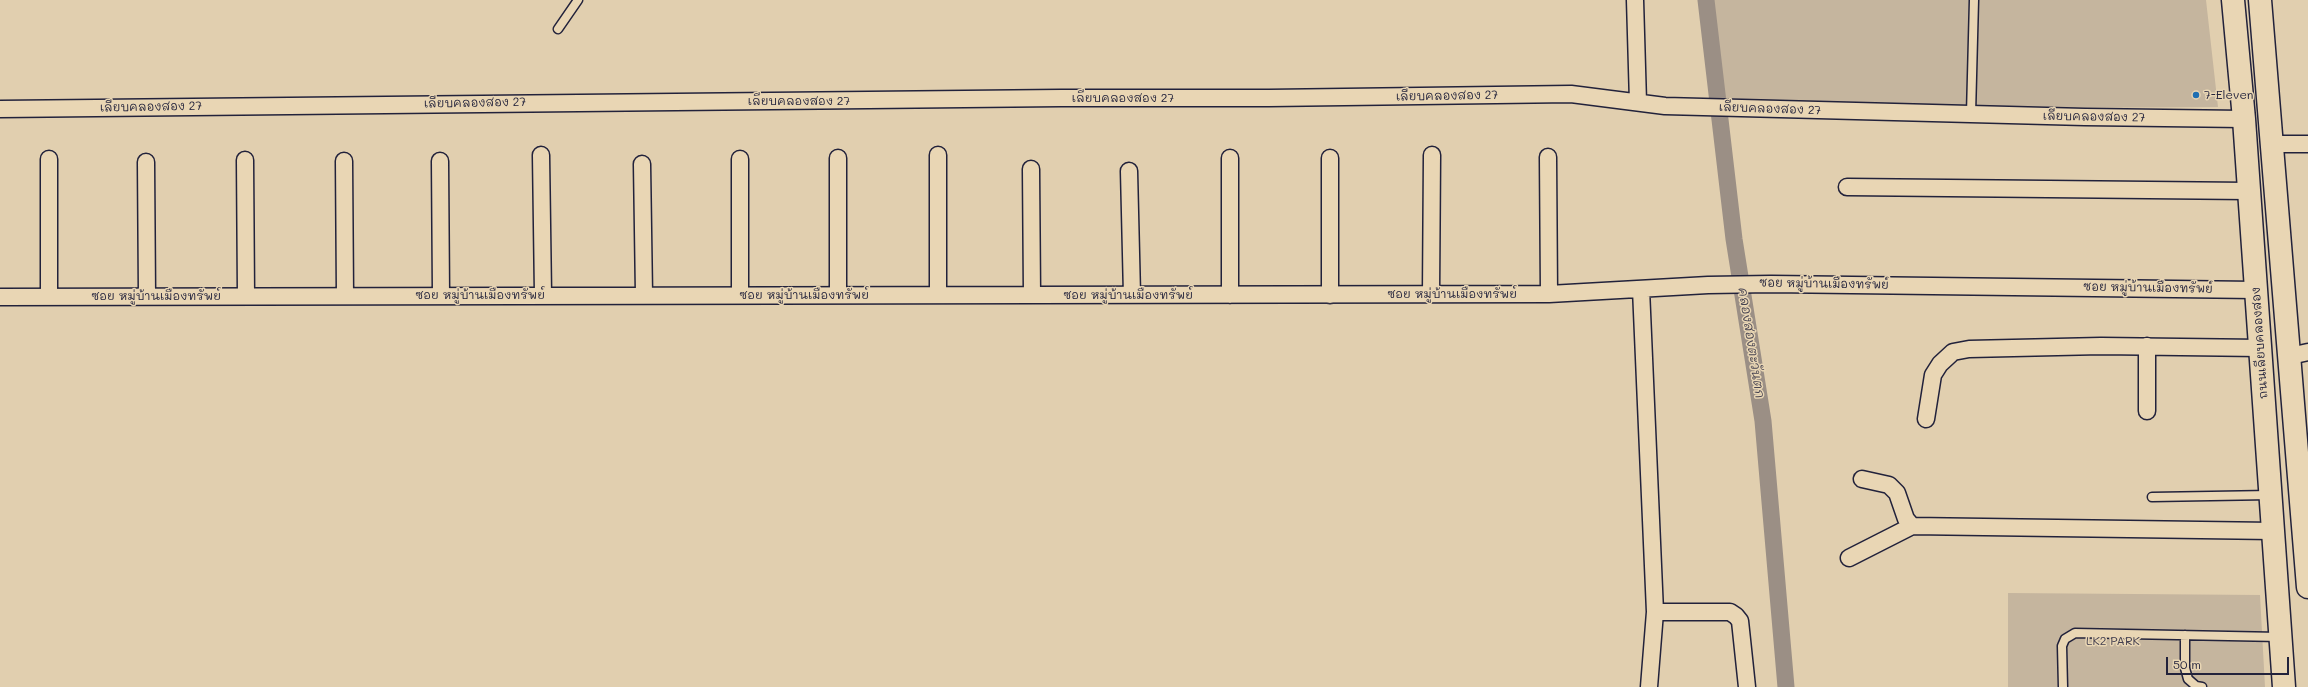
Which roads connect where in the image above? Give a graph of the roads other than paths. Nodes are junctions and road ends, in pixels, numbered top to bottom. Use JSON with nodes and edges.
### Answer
{"nodes":[{"id":1,"x":578,"y":0,"type":"edge"},
{"id":2,"x":1635,"y":0,"type":"edge"},
{"id":3,"x":1974,"y":0,"type":"edge"},
{"id":4,"x":2233,"y":0,"type":"edge"},
{"id":5,"x":2260,"y":0,"type":"edge"},
{"id":6,"x":558,"y":29,"type":"dead end"},
{"id":7,"x":1638,"y":102,"type":"junction"},
{"id":8,"x":0,"y":109,"type":"edge"},
{"id":9,"x":1971,"y":114,"type":"junction"},
{"id":10,"x":2244,"y":119,"type":"junction"},
{"id":11,"x":2272,"y":144,"type":"junction"},
{"id":12,"x":2308,"y":144,"type":"edge"},
{"id":13,"x":541,"y":155,"type":"dead end"},
{"id":14,"x":938,"y":155,"type":"dead end"},
{"id":15,"x":1432,"y":155,"type":"dead end"},
{"id":16,"x":1548,"y":157,"type":"dead end"},
{"id":17,"x":838,"y":158,"type":"dead end"},
{"id":18,"x":1230,"y":158,"type":"dead end"},
{"id":19,"x":1330,"y":158,"type":"dead end"},
{"id":20,"x":50,"y":159,"type":"dead end"},
{"id":21,"x":740,"y":159,"type":"dead end"},
{"id":22,"x":245,"y":160,"type":"dead end"},
{"id":23,"x":344,"y":161,"type":"dead end"},
{"id":24,"x":146,"y":162,"type":"dead end"},
{"id":25,"x":440,"y":162,"type":"dead end"},
{"id":26,"x":642,"y":164,"type":"dead end"},
{"id":27,"x":1031,"y":169,"type":"dead end"},
{"id":28,"x":1129,"y":171,"type":"dead end"},
{"id":29,"x":1847,"y":187,"type":"dead end"},
{"id":30,"x":2249,"y":191,"type":"junction"},
{"id":31,"x":1641,"y":289,"type":"junction"},
{"id":32,"x":2256,"y":290,"type":"junction"},
{"id":33,"x":838,"y":294,"type":"junction"},
{"id":34,"x":938,"y":294,"type":"junction"},
{"id":35,"x":1431,"y":294,"type":"junction"},
{"id":36,"x":1549,"y":294,"type":"junction"},
{"id":37,"x":441,"y":295,"type":"junction"},
{"id":38,"x":543,"y":295,"type":"junction"},
{"id":39,"x":644,"y":295,"type":"junction"},
{"id":40,"x":740,"y":295,"type":"junction"},
{"id":41,"x":1032,"y":295,"type":"junction"},
{"id":42,"x":1132,"y":295,"type":"junction"},
{"id":43,"x":1230,"y":295,"type":"junction"},
{"id":44,"x":1330,"y":295,"type":"junction"},
{"id":45,"x":49,"y":296,"type":"junction"},
{"id":46,"x":147,"y":296,"type":"junction"},
{"id":47,"x":246,"y":296,"type":"junction"},
{"id":48,"x":345,"y":296,"type":"junction"},
{"id":49,"x":0,"y":297,"type":"edge"},
{"id":50,"x":2147,"y":346,"type":"junction"},
{"id":51,"x":2261,"y":348,"type":"junction"},
{"id":52,"x":2299,"y":354,"type":"edge"},
{"id":53,"x":2147,"y":411,"type":"dead end"},
{"id":54,"x":1926,"y":418,"type":"dead end"},
{"id":55,"x":1862,"y":479,"type":"dead end"},
{"id":56,"x":2271,"y":496,"type":"junction"},
{"id":57,"x":2152,"y":497,"type":"dead end"},
{"id":58,"x":1912,"y":526,"type":"junction"},
{"id":59,"x":2273,"y":531,"type":"junction"},
{"id":60,"x":1849,"y":558,"type":"dead end"},
{"id":61,"x":2308,"y":587,"type":"edge"},
{"id":62,"x":1655,"y":612,"type":"junction"},
{"id":63,"x":2185,"y":635,"type":"junction"},
{"id":64,"x":2281,"y":637,"type":"junction"},
{"id":65,"x":1649,"y":687,"type":"edge"},
{"id":66,"x":1746,"y":687,"type":"edge"},
{"id":67,"x":2063,"y":687,"type":"edge"},
{"id":68,"x":2202,"y":687,"type":"edge"},
{"id":69,"x":2284,"y":687,"type":"edge"}],
"edges":[{"from":1,"to":6,"type":"lane"},
{"from":2,"to":7,"type":"street"},
{"from":3,"to":9,"type":"lane"},
{"from":4,"to":10,"type":"main road","name":"ถนนเลียบคลองสอง"},
{"from":5,"to":11,"type":"main road"},
{"from":7,"to":8,"type":"street","name":"เลียบคลองสอง 27"},
{"from":7,"to":9,"type":"street","name":"เลียบคลองสอง 27"},
{"from":9,"to":10,"type":"street","name":"เลียบคลองสอง 27"},
{"from":10,"to":30,"type":"main road","name":"ถนนเลียบคลองสอง"},
{"from":11,"to":12,"type":"street"},
{"from":11,"to":52,"type":"main road"},
{"from":13,"to":38,"type":"street"},
{"from":14,"to":34,"type":"street"},
{"from":15,"to":35,"type":"street"},
{"from":16,"to":36,"type":"street"},
{"from":17,"to":33,"type":"street"},
{"from":18,"to":43,"type":"street"},
{"from":19,"to":44,"type":"street"},
{"from":20,"to":45,"type":"street"},
{"from":21,"to":40,"type":"street"},
{"from":22,"to":47,"type":"street"},
{"from":23,"to":48,"type":"street"},
{"from":24,"to":46,"type":"street"},
{"from":25,"to":37,"type":"street"},
{"from":26,"to":39,"type":"street"},
{"from":27,"to":41,"type":"street"},
{"from":28,"to":42,"type":"street"},
{"from":29,"to":30,"type":"street"},
{"from":30,"to":32,"type":"main road","name":"ถนนเลียบคลองสอง"},
{"from":31,"to":32,"type":"street","name":"ซอย หมู่บ้านเมืองทรัพย์"},
{"from":31,"to":36,"type":"street","name":"ซอย หมู่บ้านเมืองทรัพย์"},
{"from":31,"to":62,"type":"street"},
{"from":32,"to":51,"type":"main road","name":"ถนนเลียบคลองสอง"},
{"from":33,"to":34,"type":"street","name":"ซอย หมู่บ้านเมืองทรัพย์"},
{"from":33,"to":40,"type":"street","name":"ซอย หมู่บ้านเมืองทรัพย์"},
{"from":34,"to":41,"type":"street","name":"ซอย หมู่บ้านเมืองทรัพย์"},
{"from":35,"to":36,"type":"street","name":"ซอย หมู่บ้านเมืองทรัพย์"},
{"from":35,"to":44,"type":"street","name":"ซอย หมู่บ้านเมืองทรัพย์"},
{"from":37,"to":38,"type":"street","name":"ซอย หมู่บ้านเมืองทรัพย์"},
{"from":37,"to":48,"type":"street","name":"ซอย หมู่บ้านเมืองทรัพย์"},
{"from":38,"to":39,"type":"street","name":"ซอย หมู่บ้านเมืองทรัพย์"},
{"from":39,"to":40,"type":"street","name":"ซอย หมู่บ้านเมืองทรัพย์"},
{"from":41,"to":42,"type":"street","name":"ซอย หมู่บ้านเมืองทรัพย์"},
{"from":42,"to":43,"type":"street","name":"ซอย หมู่บ้านเมืองทรัพย์"},
{"from":43,"to":44,"type":"street","name":"ซอย หมู่บ้านเมืองทรัพย์"},
{"from":45,"to":46,"type":"street","name":"ซอย หมู่บ้านเมืองทรัพย์"},
{"from":45,"to":49,"type":"street","name":"ซอย หมู่บ้านเมืองทรัพย์"},
{"from":46,"to":47,"type":"street","name":"ซอย หมู่บ้านเมืองทรัพย์"},
{"from":47,"to":48,"type":"street","name":"ซอย หมู่บ้านเมืองทรัพย์"},
{"from":50,"to":51,"type":"street"},
{"from":50,"to":53,"type":"street"},
{"from":50,"to":54,"type":"street"},
{"from":51,"to":56,"type":"main road","name":"ถนนเลียบคลองสอง"},
{"from":52,"to":61,"type":"main road"},
{"from":55,"to":58,"type":"street"},
{"from":56,"to":57,"type":"lane"},
{"from":56,"to":59,"type":"main road","name":"ถนนเลียบคลองสอง"},
{"from":58,"to":59,"type":"street"},
{"from":58,"to":60,"type":"street"},
{"from":59,"to":64,"type":"main road","name":"ถนนเลียบคลองสอง"},
{"from":62,"to":65,"type":"street"},
{"from":62,"to":66,"type":"street"},
{"from":63,"to":64,"type":"lane"},
{"from":63,"to":67,"type":"lane"},
{"from":63,"to":68,"type":"lane"},
{"from":64,"to":69,"type":"main road","name":"ถนนเลียบคลองสอง"}]}
